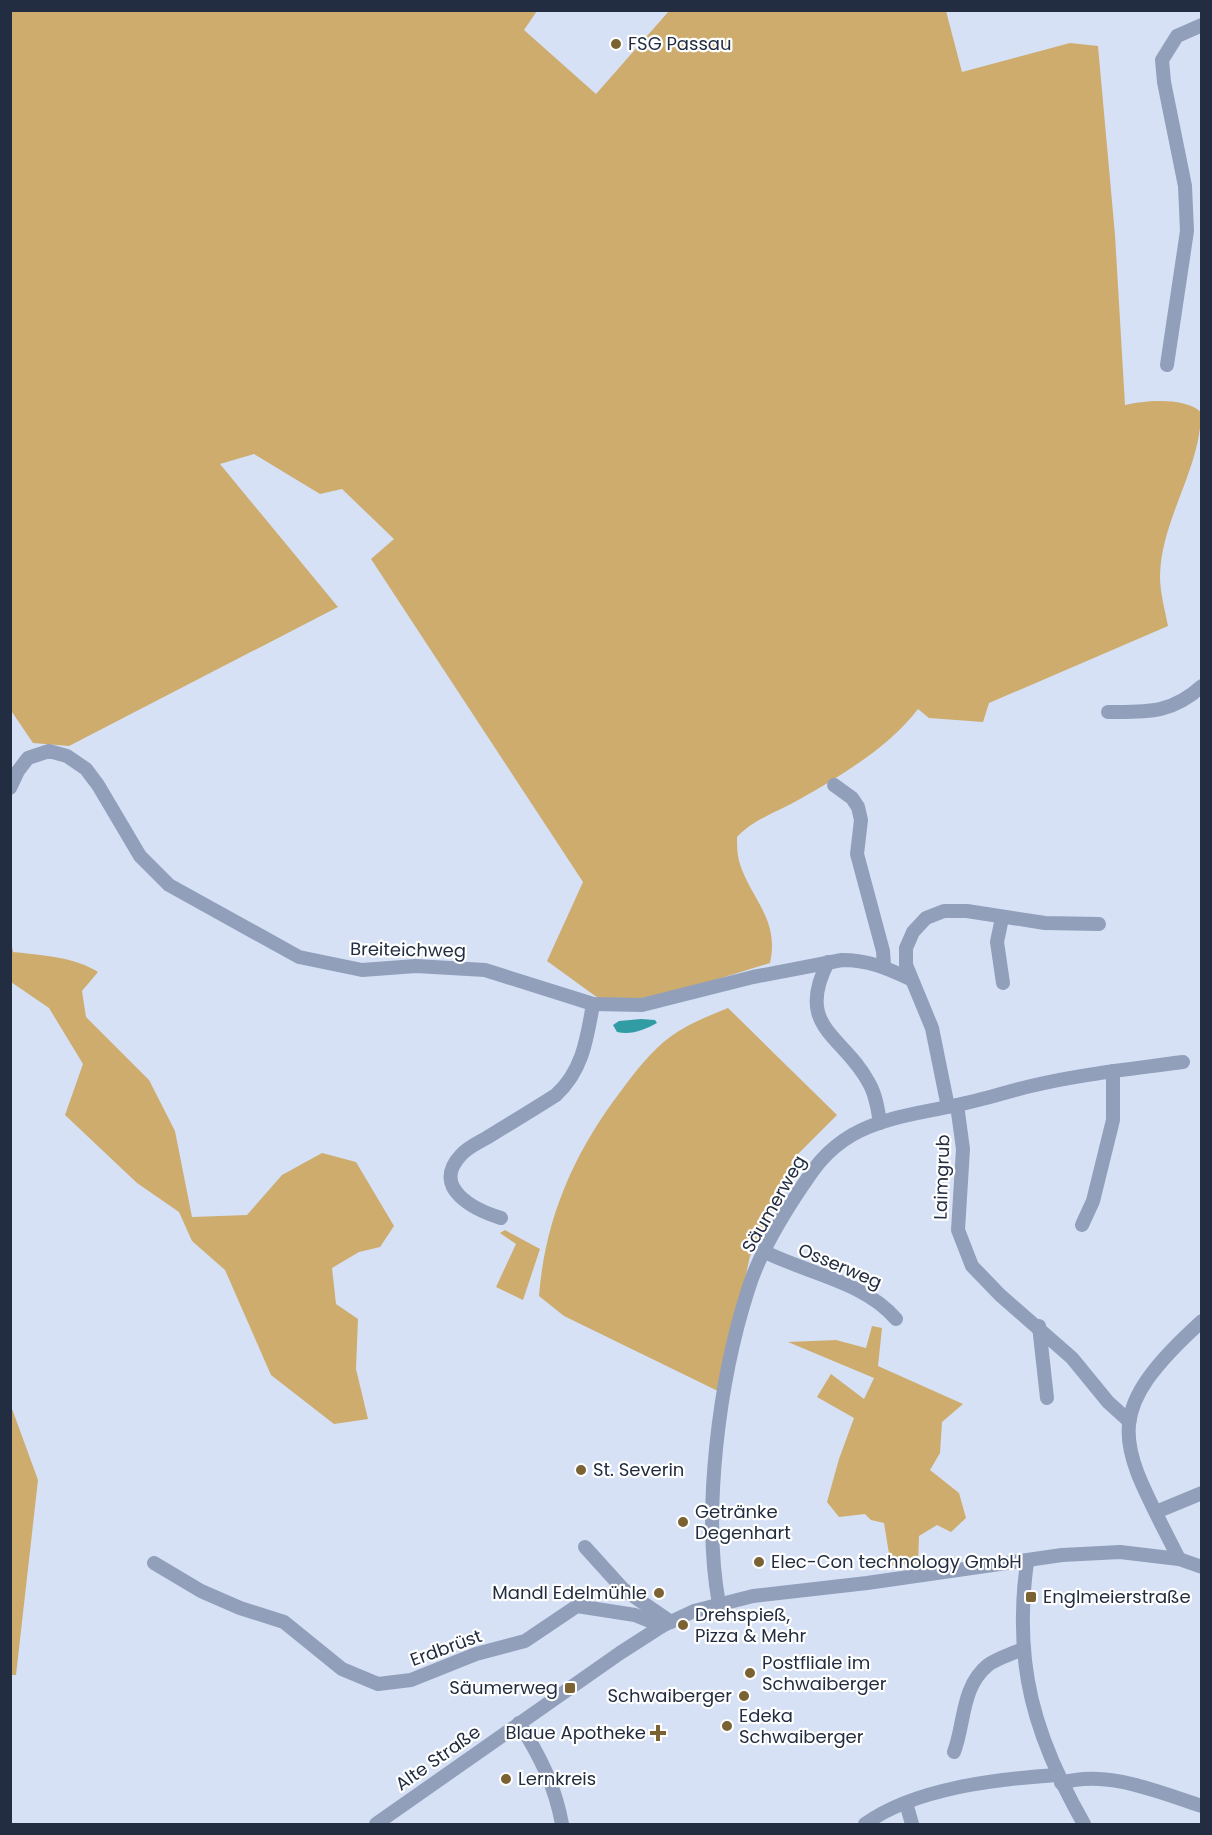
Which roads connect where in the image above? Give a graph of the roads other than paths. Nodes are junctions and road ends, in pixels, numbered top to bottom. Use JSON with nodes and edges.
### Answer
{"nodes":[{"id":1,"x":1202,"y":25,"type":"edge"},
{"id":2,"x":1167,"y":365,"type":"dead end"},
{"id":3,"x":1202,"y":686,"type":"edge"},
{"id":4,"x":1108,"y":712,"type":"dead end"},
{"id":5,"x":834,"y":785,"type":"dead end"},
{"id":6,"x":10,"y":788,"type":"edge"},
{"id":7,"x":1002,"y":918,"type":"junction"},
{"id":8,"x":1099,"y":924,"type":"dead end"},
{"id":9,"x":828,"y":962,"type":"junction"},
{"id":10,"x":884,"y":966,"type":"junction"},
{"id":11,"x":910,"y":979,"type":"junction"},
{"id":12,"x":1003,"y":983,"type":"dead end"},
{"id":13,"x":593,"y":1004,"type":"junction"},
{"id":14,"x":1183,"y":1062,"type":"dead end"},
{"id":15,"x":1113,"y":1071,"type":"junction"},
{"id":16,"x":953,"y":1106,"type":"junction"},
{"id":17,"x":880,"y":1123,"type":"junction"},
{"id":18,"x":501,"y":1218,"type":"dead end"},
{"id":19,"x":1082,"y":1225,"type":"dead end"},
{"id":20,"x":765,"y":1252,"type":"junction"},
{"id":21,"x":896,"y":1319,"type":"dead end"},
{"id":22,"x":1202,"y":1321,"type":"edge"},
{"id":23,"x":1038,"y":1326,"type":"junction"},
{"id":24,"x":1047,"y":1398,"type":"dead end"},
{"id":25,"x":1129,"y":1421,"type":"junction"},
{"id":26,"x":1202,"y":1493,"type":"edge"},
{"id":27,"x":1156,"y":1512,"type":"junction"},
{"id":28,"x":585,"y":1547,"type":"dead end"},
{"id":29,"x":1179,"y":1559,"type":"junction"},
{"id":30,"x":1027,"y":1562,"type":"junction"},
{"id":31,"x":154,"y":1563,"type":"dead end"},
{"id":32,"x":1202,"y":1567,"type":"edge"},
{"id":33,"x":719,"y":1604,"type":"junction"},
{"id":34,"x":666,"y":1624,"type":"junction"},
{"id":35,"x":1022,"y":1649,"type":"junction"},
{"id":36,"x":519,"y":1723,"type":"junction"},
{"id":37,"x":954,"y":1752,"type":"dead end"},
{"id":38,"x":1059,"y":1779,"type":"junction"},
{"id":39,"x":906,"y":1803,"type":"junction"},
{"id":40,"x":1202,"y":1806,"type":"edge"},
{"id":41,"x":376,"y":1824,"type":"edge"},
{"id":42,"x":562,"y":1824,"type":"edge"},
{"id":43,"x":865,"y":1824,"type":"edge"},
{"id":44,"x":912,"y":1824,"type":"edge"},
{"id":45,"x":1084,"y":1824,"type":"edge"}],
"edges":[{"from":1,"to":2,"type":"street"},
{"from":3,"to":4,"type":"street"},
{"from":5,"to":10,"type":"street"},
{"from":6,"to":13,"type":"street","name":"Breiteichweg"},
{"from":7,"to":8,"type":"street"},
{"from":7,"to":11,"type":"street"},
{"from":7,"to":12,"type":"street"},
{"from":9,"to":10,"type":"street","name":"Breiteichweg"},
{"from":9,"to":13,"type":"street","name":"Breiteichweg"},
{"from":9,"to":17,"type":"street"},
{"from":10,"to":11,"type":"street","name":"Breiteichweg"},
{"from":11,"to":16,"type":"street","name":"Laimgrub"},
{"from":13,"to":18,"type":"street"},
{"from":14,"to":15,"type":"street","name":"Säumerweg"},
{"from":15,"to":16,"type":"street","name":"Säumerweg"},
{"from":15,"to":19,"type":"street"},
{"from":16,"to":17,"type":"street","name":"Säumerweg"},
{"from":16,"to":23,"type":"street","name":"Laimgrub"},
{"from":17,"to":20,"type":"street","name":"Säumerweg"},
{"from":20,"to":21,"type":"street","name":"Osserweg"},
{"from":20,"to":33,"type":"street","name":"Säumerweg"},
{"from":22,"to":25,"type":"street"},
{"from":23,"to":24,"type":"street"},
{"from":23,"to":25,"type":"street","name":"Laimgrub"},
{"from":25,"to":27,"type":"street"},
{"from":26,"to":27,"type":"street"},
{"from":27,"to":29,"type":"street"},
{"from":28,"to":34,"type":"street"},
{"from":29,"to":30,"type":"street","name":"Alte Straße"},
{"from":29,"to":32,"type":"street","name":"Alte Straße"},
{"from":30,"to":33,"type":"street","name":"Alte Straße"},
{"from":30,"to":35,"type":"street"},
{"from":31,"to":34,"type":"street","name":"Erdbrüst"},
{"from":33,"to":34,"type":"street","name":"Alte Straße"},
{"from":34,"to":36,"type":"street","name":"Alte Straße"},
{"from":35,"to":37,"type":"street"},
{"from":35,"to":38,"type":"street"},
{"from":36,"to":41,"type":"street","name":"Alte Straße"},
{"from":36,"to":42,"type":"street"},
{"from":38,"to":39,"type":"street"},
{"from":38,"to":40,"type":"street"},
{"from":38,"to":45,"type":"street"},
{"from":39,"to":43,"type":"street"},
{"from":39,"to":44,"type":"street"}]}
